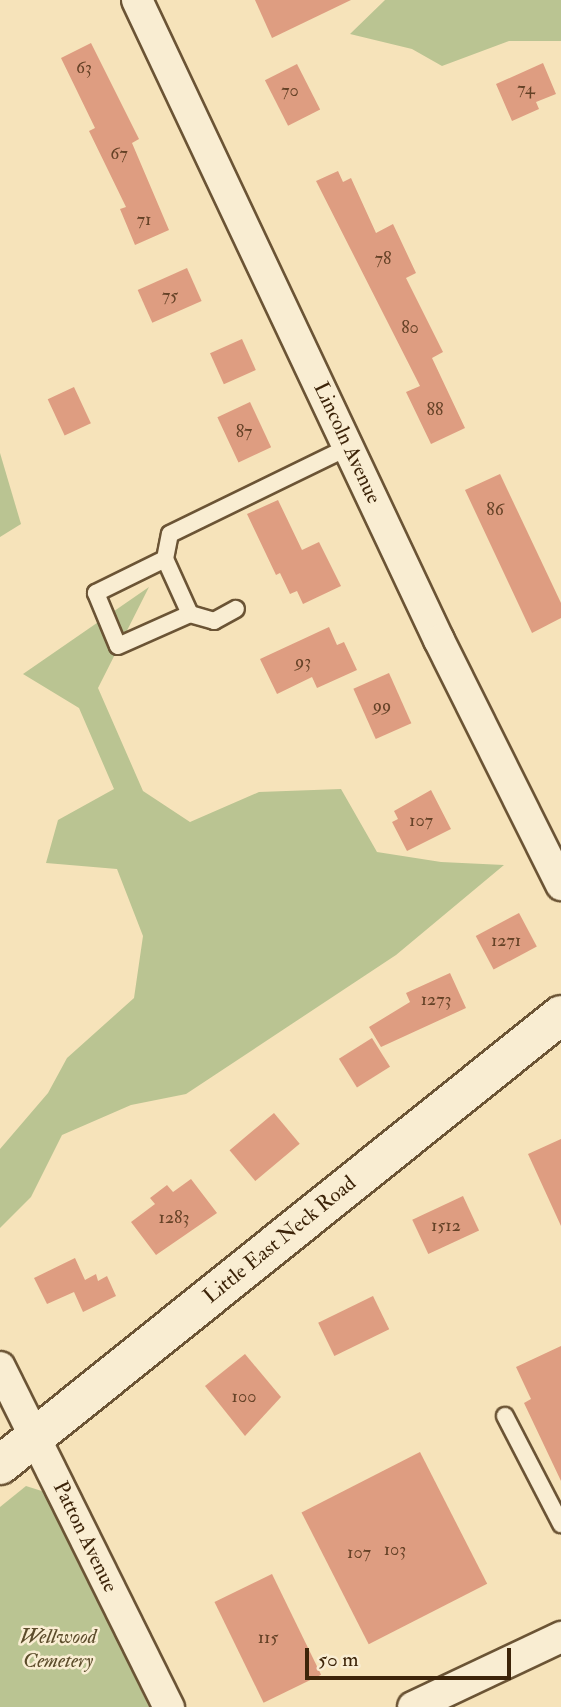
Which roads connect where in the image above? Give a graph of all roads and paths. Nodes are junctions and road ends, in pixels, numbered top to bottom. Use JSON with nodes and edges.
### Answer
{"nodes":[{"id":1,"x":137,"y":0,"type":"edge"},
{"id":2,"x":348,"y":447,"type":"junction"},
{"id":3,"x":165,"y":559,"type":"junction"},
{"id":4,"x":236,"y":609,"type":"dead end"},
{"id":5,"x":190,"y":614,"type":"junction"},
{"id":6,"x":561,"y":885,"type":"edge"},
{"id":7,"x":561,"y":1015,"type":"edge"},
{"id":8,"x":0,"y":1367,"type":"edge"},
{"id":9,"x":505,"y":1416,"type":"dead end"},
{"id":10,"x":35,"y":1437,"type":"junction"},
{"id":11,"x":0,"y":1465,"type":"edge"},
{"id":12,"x":561,"y":1524,"type":"edge"},
{"id":13,"x":561,"y":1637,"type":"edge"},
{"id":14,"x":169,"y":1707,"type":"edge"},
{"id":15,"x":413,"y":1707,"type":"edge"}],
"edges":[{"from":1,"to":2,"type":"street","name":"Lincoln Avenue"},
{"from":2,"to":3,"type":"lane"},
{"from":2,"to":6,"type":"street","name":"Lincoln Avenue"},
{"from":3,"to":5,"type":"lane"},
{"from":3,"to":5,"type":"lane"},
{"from":4,"to":5,"type":"lane"},
{"from":7,"to":10,"type":"main road","name":"Little East Neck Road"},
{"from":8,"to":10,"type":"street","name":"Patton Avenue"},
{"from":9,"to":12,"type":"lane"},
{"from":10,"to":11,"type":"main road","name":"Little East Neck Road"},
{"from":10,"to":14,"type":"street","name":"Patton Avenue"},
{"from":13,"to":15,"type":"street"}]}
